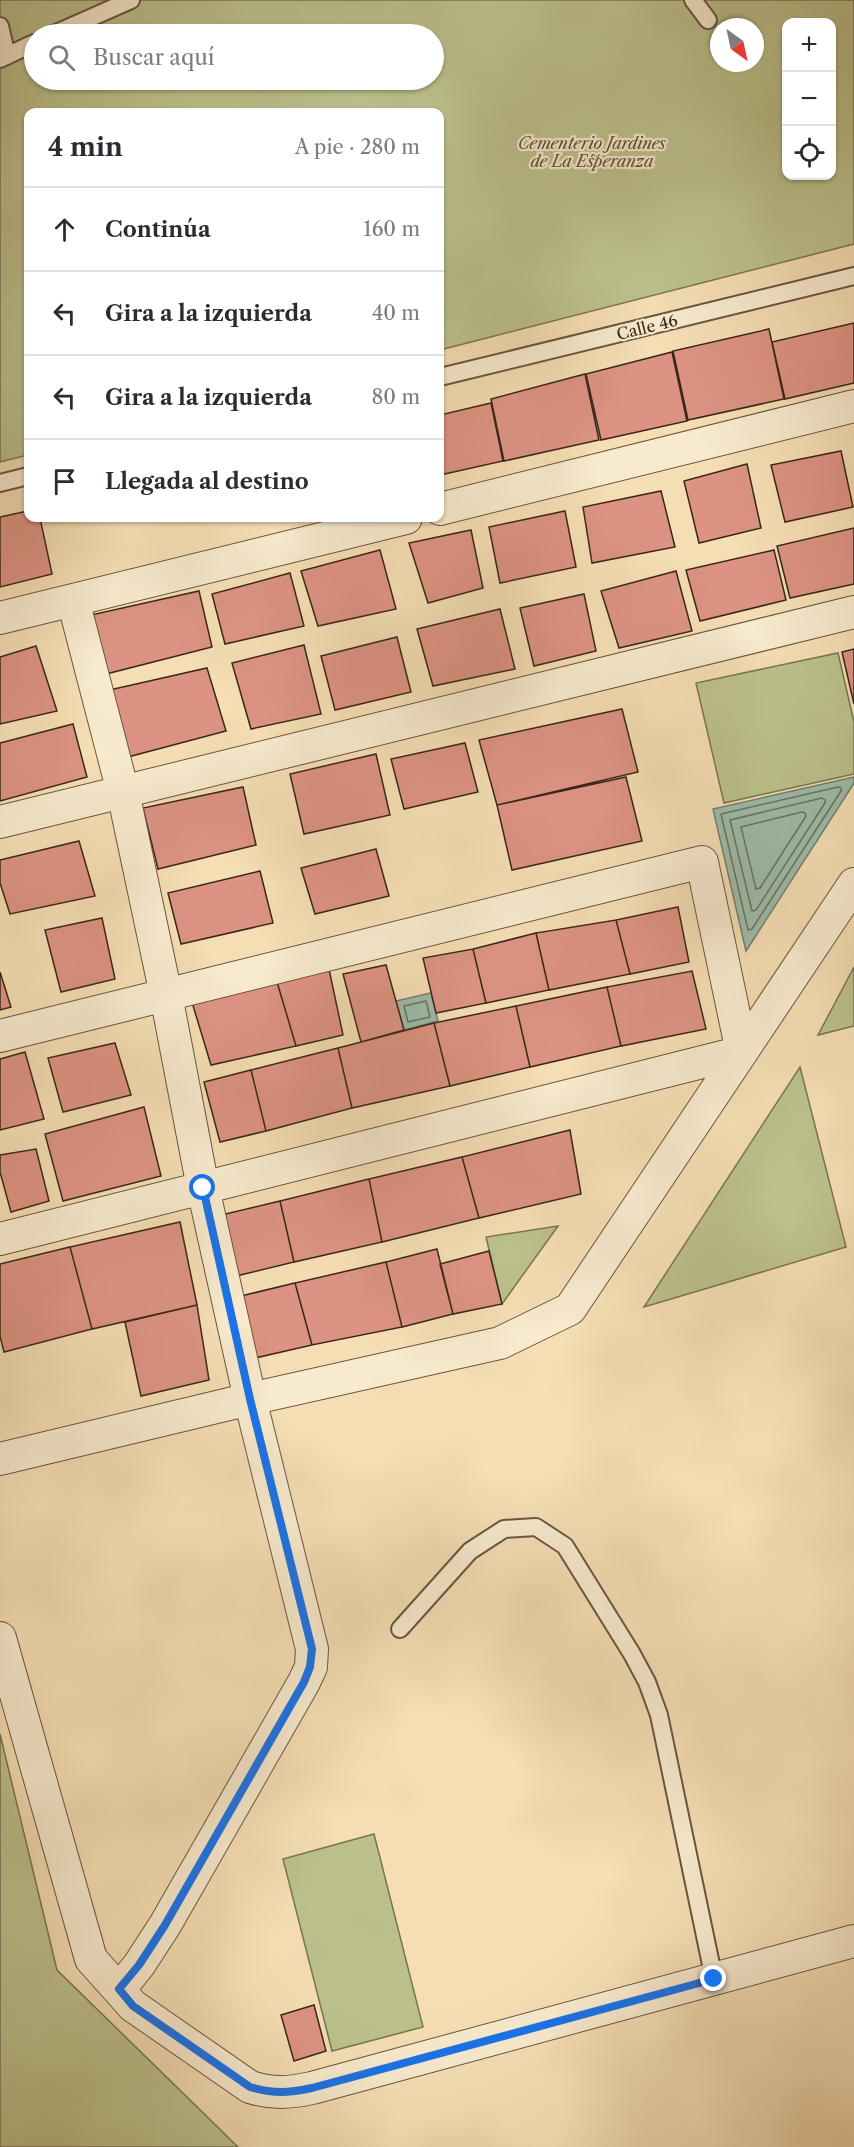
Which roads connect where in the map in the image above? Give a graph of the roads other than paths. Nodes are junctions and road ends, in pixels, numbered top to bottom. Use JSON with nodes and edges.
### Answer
{"nodes":[{"id":1,"x":131,"y":0,"type":"edge"},
{"id":2,"x":693,"y":0,"type":"edge"},
{"id":3,"x":708,"y":20,"type":"dead end"},
{"id":4,"x":77,"y":24,"type":"edge"},
{"id":5,"x":0,"y":26,"type":"edge"},
{"id":6,"x":24,"y":48,"type":"edge"},
{"id":7,"x":3,"y":57,"type":"edge"},
{"id":8,"x":854,"y":276,"type":"edge"},
{"id":9,"x":444,"y":376,"type":"edge"},
{"id":10,"x":854,"y":406,"type":"edge"},
{"id":11,"x":24,"y":477,"type":"edge"},
{"id":12,"x":0,"y":483,"type":"edge"},
{"id":13,"x":444,"y":508,"type":"edge"},
{"id":14,"x":390,"y":522,"type":"edge"},
{"id":15,"x":73,"y":600,"type":"junction"},
{"id":16,"x":854,"y":612,"type":"edge"},
{"id":17,"x":0,"y":618,"type":"edge"},
{"id":18,"x":123,"y":792,"type":"junction"},
{"id":19,"x":0,"y":822,"type":"edge"},
{"id":20,"x":854,"y":884,"type":"edge"},
{"id":21,"x":166,"y":995,"type":"junction"},
{"id":22,"x":0,"y":1035,"type":"edge"},
{"id":23,"x":742,"y":1052,"type":"junction"},
{"id":24,"x":203,"y":1188,"type":"junction"},
{"id":25,"x":0,"y":1239,"type":"edge"},
{"id":26,"x":250,"y":1399,"type":"junction"},
{"id":27,"x":0,"y":1459,"type":"edge"},
{"id":28,"x":400,"y":1629,"type":"dead end"},
{"id":29,"x":0,"y":1638,"type":"edge"},
{"id":30,"x":854,"y":1941,"type":"edge"},
{"id":31,"x":714,"y":1979,"type":"junction"},
{"id":32,"x":119,"y":1989,"type":"junction"}],
"edges":[{"from":1,"to":4,"type":"lane"},
{"from":2,"to":3,"type":"lane"},
{"from":5,"to":7,"type":"lane"},
{"from":6,"to":7,"type":"lane"},
{"from":8,"to":9,"type":"lane","name":"Calle 46"},
{"from":10,"to":13,"type":"street"},
{"from":11,"to":12,"type":"lane"},
{"from":14,"to":15,"type":"street"},
{"from":15,"to":17,"type":"street"},
{"from":15,"to":18,"type":"street"},
{"from":16,"to":18,"type":"street"},
{"from":18,"to":19,"type":"street"},
{"from":18,"to":21,"type":"street"},
{"from":20,"to":23,"type":"street"},
{"from":21,"to":22,"type":"street"},
{"from":21,"to":23,"type":"street"},
{"from":21,"to":24,"type":"street"},
{"from":23,"to":24,"type":"street"},
{"from":23,"to":26,"type":"street"},
{"from":24,"to":25,"type":"street"},
{"from":24,"to":26,"type":"street"},
{"from":26,"to":27,"type":"street"},
{"from":26,"to":32,"type":"street"},
{"from":28,"to":31,"type":"lane"},
{"from":29,"to":32,"type":"street"},
{"from":30,"to":31,"type":"street"},
{"from":31,"to":32,"type":"street"}]}
